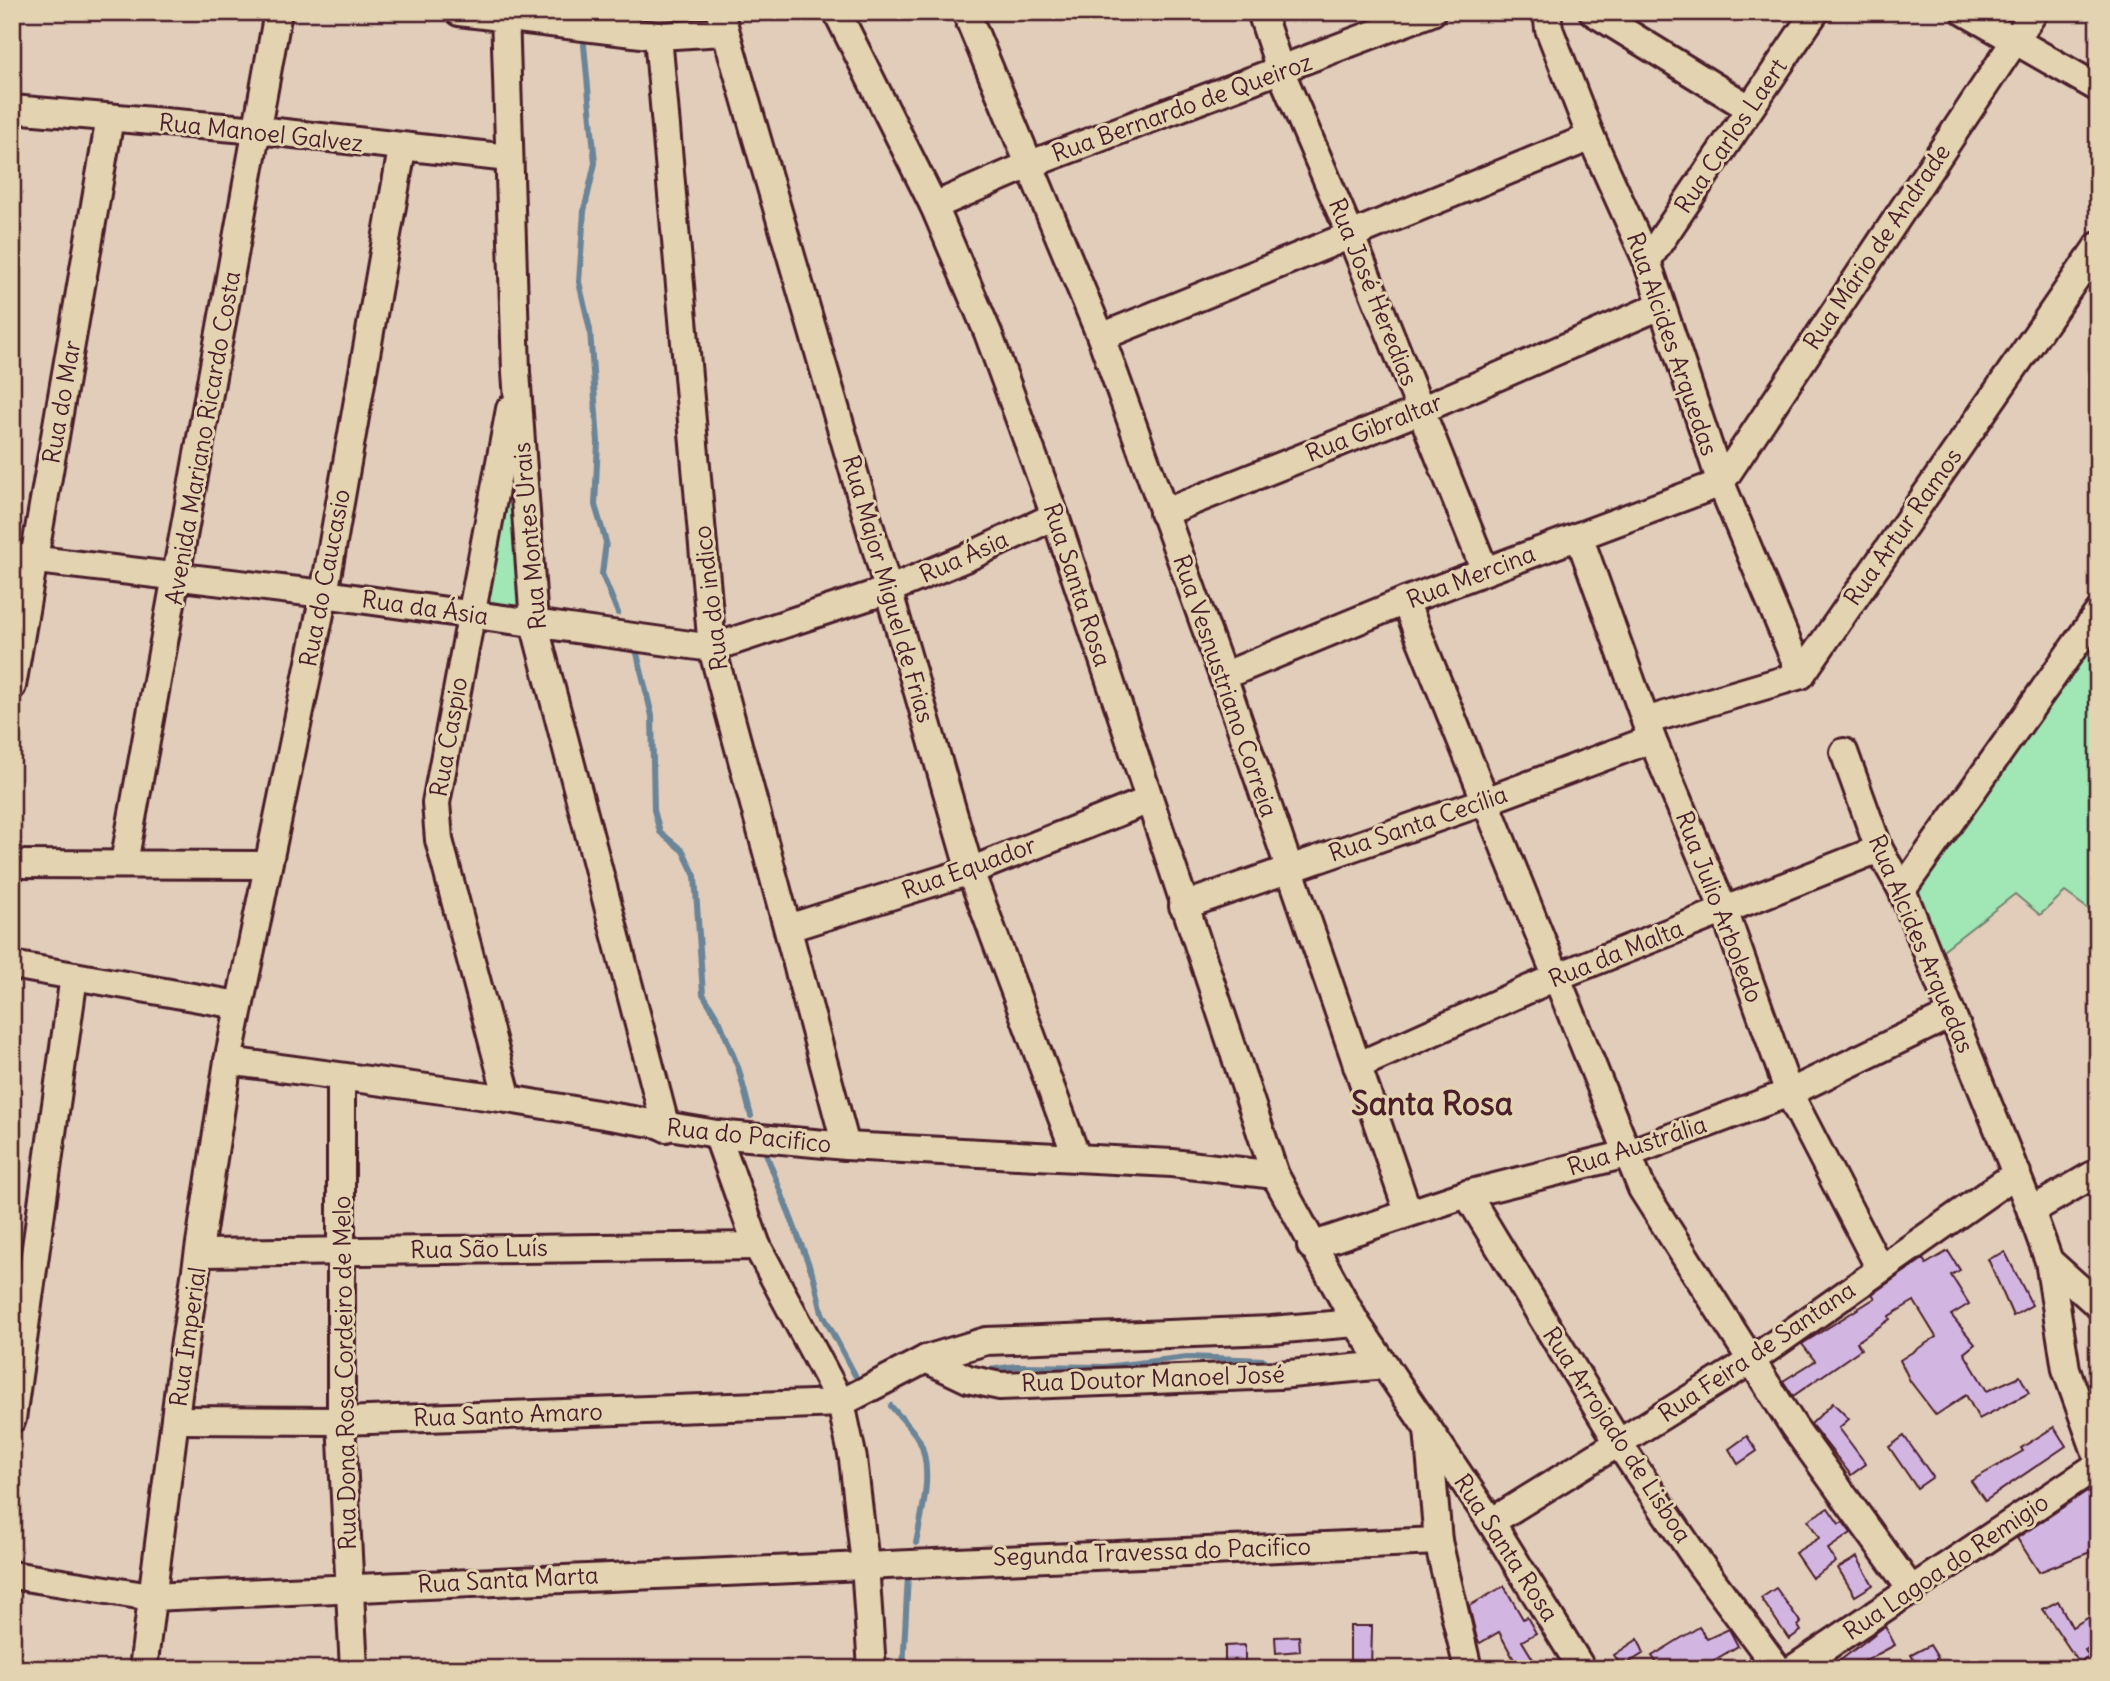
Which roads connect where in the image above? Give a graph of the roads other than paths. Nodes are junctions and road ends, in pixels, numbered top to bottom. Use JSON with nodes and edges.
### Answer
{"nodes":[{"id":1,"x":278,"y":12,"type":"edge"},
{"id":2,"x":459,"y":12,"type":"edge"},
{"id":3,"x":837,"y":12,"type":"edge"},
{"id":4,"x":1261,"y":12,"type":"edge"},
{"id":5,"x":1433,"y":12,"type":"edge"},
{"id":6,"x":1547,"y":12,"type":"edge"},
{"id":7,"x":1592,"y":12,"type":"edge"},
{"id":8,"x":1815,"y":12,"type":"edge"},
{"id":9,"x":1965,"y":12,"type":"edge"},
{"id":10,"x":2034,"y":12,"type":"edge"},
{"id":11,"x":975,"y":13,"type":"edge"},
{"id":12,"x":506,"y":15,"type":"edge"},
{"id":13,"x":722,"y":22,"type":"edge"},
{"id":14,"x":658,"y":36,"type":"junction"},
{"id":15,"x":2015,"y":40,"type":"junction"},
{"id":16,"x":1281,"y":72,"type":"junction"},
{"id":17,"x":2098,"y":88,"type":"edge"},
{"id":18,"x":1749,"y":108,"type":"junction"},
{"id":19,"x":12,"y":109,"type":"edge"},
{"id":20,"x":110,"y":118,"type":"junction"},
{"id":21,"x":258,"y":130,"type":"junction"},
{"id":22,"x":1591,"y":137,"type":"junction"},
{"id":23,"x":402,"y":149,"type":"junction"},
{"id":24,"x":509,"y":158,"type":"junction"},
{"id":25,"x":1031,"y":164,"type":"junction"},
{"id":26,"x":933,"y":206,"type":"junction"},
{"id":27,"x":1351,"y":236,"type":"junction"},
{"id":28,"x":2098,"y":246,"type":"edge"},
{"id":29,"x":1647,"y":261,"type":"junction"},
{"id":30,"x":1660,"y":306,"type":"junction"},
{"id":31,"x":1101,"y":337,"type":"junction"},
{"id":32,"x":516,"y":372,"type":"junction"},
{"id":33,"x":1421,"y":410,"type":"junction"},
{"id":34,"x":1721,"y":483,"type":"junction"},
{"id":35,"x":1163,"y":513,"type":"junction"},
{"id":36,"x":1055,"y":516,"type":"junction"},
{"id":37,"x":1579,"y":536,"type":"junction"},
{"id":38,"x":24,"y":558,"type":"edge"},
{"id":39,"x":1485,"y":571,"type":"junction"},
{"id":40,"x":179,"y":576,"type":"junction"},
{"id":41,"x":888,"y":590,"type":"junction"},
{"id":42,"x":324,"y":594,"type":"junction"},
{"id":43,"x":1405,"y":601,"type":"junction"},
{"id":44,"x":2098,"y":613,"type":"edge"},
{"id":45,"x":471,"y":616,"type":"junction"},
{"id":46,"x":534,"y":623,"type":"junction"},
{"id":47,"x":712,"y":648,"type":"junction"},
{"id":48,"x":1801,"y":675,"type":"junction"},
{"id":49,"x":1223,"y":676,"type":"junction"},
{"id":50,"x":12,"y":686,"type":"edge"},
{"id":51,"x":1648,"y":730,"type":"junction"},
{"id":52,"x":1844,"y":752,"type":"dead end"},
{"id":53,"x":1147,"y":800,"type":"junction"},
{"id":54,"x":1486,"y":801,"type":"junction"},
{"id":55,"x":1878,"y":849,"type":"junction"},
{"id":56,"x":124,"y":863,"type":"junction"},
{"id":57,"x":12,"y":864,"type":"edge"},
{"id":58,"x":267,"y":865,"type":"junction"},
{"id":59,"x":1289,"y":870,"type":"junction"},
{"id":60,"x":970,"y":871,"type":"junction"},
{"id":61,"x":1902,"y":890,"type":"junction"},
{"id":62,"x":1184,"y":906,"type":"junction"},
{"id":63,"x":1724,"y":910,"type":"junction"},
{"id":64,"x":788,"y":928,"type":"junction"},
{"id":65,"x":12,"y":965,"type":"edge"},
{"id":66,"x":74,"y":976,"type":"junction"},
{"id":67,"x":1556,"y":977,"type":"junction"},
{"id":68,"x":238,"y":1005,"type":"junction"},
{"id":69,"x":1952,"y":1014,"type":"junction"},
{"id":70,"x":228,"y":1061,"type":"junction"},
{"id":71,"x":1357,"y":1066,"type":"junction"},
{"id":72,"x":341,"y":1077,"type":"junction"},
{"id":73,"x":1789,"y":1093,"type":"junction"},
{"id":74,"x":508,"y":1098,"type":"junction"},
{"id":75,"x":666,"y":1128,"type":"junction"},
{"id":76,"x":718,"y":1134,"type":"junction"},
{"id":77,"x":846,"y":1146,"type":"junction"},
{"id":78,"x":1627,"y":1154,"type":"junction"},
{"id":79,"x":1077,"y":1158,"type":"junction"},
{"id":80,"x":2098,"y":1172,"type":"edge"},
{"id":81,"x":2017,"y":1173,"type":"junction"},
{"id":82,"x":1275,"y":1175,"type":"junction"},
{"id":83,"x":1467,"y":1194,"type":"junction"},
{"id":84,"x":2031,"y":1211,"type":"junction"},
{"id":85,"x":1408,"y":1212,"type":"junction"},
{"id":86,"x":757,"y":1246,"type":"junction"},
{"id":87,"x":1311,"y":1246,"type":"junction"},
{"id":88,"x":342,"y":1251,"type":"junction"},
{"id":89,"x":200,"y":1253,"type":"junction"},
{"id":90,"x":2049,"y":1261,"type":"junction"},
{"id":91,"x":1880,"y":1269,"type":"junction"},
{"id":92,"x":2098,"y":1305,"type":"edge"},
{"id":93,"x":1356,"y":1323,"type":"junction"},
{"id":94,"x":1271,"y":1330,"type":"junction"},
{"id":95,"x":926,"y":1359,"type":"junction"},
{"id":96,"x":1752,"y":1360,"type":"junction"},
{"id":97,"x":1385,"y":1366,"type":"junction"},
{"id":98,"x":1279,"y":1375,"type":"junction"},
{"id":99,"x":841,"y":1403,"type":"junction"},
{"id":100,"x":12,"y":1419,"type":"edge"},
{"id":101,"x":175,"y":1420,"type":"junction"},
{"id":102,"x":341,"y":1421,"type":"junction"},
{"id":103,"x":1428,"y":1429,"type":"junction"},
{"id":104,"x":1619,"y":1444,"type":"junction"},
{"id":105,"x":2098,"y":1458,"type":"edge"},
{"id":106,"x":2098,"y":1465,"type":"edge"},
{"id":107,"x":1491,"y":1522,"type":"junction"},
{"id":108,"x":1438,"y":1541,"type":"junction"},
{"id":109,"x":865,"y":1564,"type":"junction"},
{"id":110,"x":12,"y":1575,"type":"edge"},
{"id":111,"x":349,"y":1587,"type":"junction"},
{"id":112,"x":1913,"y":1592,"type":"junction"},
{"id":113,"x":151,"y":1597,"type":"junction"},
{"id":114,"x":143,"y":1669,"type":"edge"},
{"id":115,"x":354,"y":1669,"type":"edge"},
{"id":116,"x":872,"y":1669,"type":"edge"},
{"id":117,"x":1468,"y":1669,"type":"edge"},
{"id":118,"x":1582,"y":1669,"type":"edge"},
{"id":119,"x":1778,"y":1669,"type":"edge"},
{"id":120,"x":1793,"y":1669,"type":"edge"}],
"edges":[{"from":1,"to":21,"type":"street","name":"Avenida Mariano Ricardo Costa"},
{"from":2,"to":12,"type":"street"},
{"from":3,"to":26,"type":"street","name":"Rua Santa Rosa"},
{"from":4,"to":16,"type":"street","name":"Rua José Heredias"},
{"from":5,"to":16,"type":"street","name":"Rua Bernardo de Queiroz"},
{"from":6,"to":22,"type":"street","name":"Rua Alcides Arquedas"},
{"from":7,"to":18,"type":"street"},
{"from":8,"to":18,"type":"street","name":"Rua Carlos Laert"},
{"from":9,"to":15,"type":"street"},
{"from":10,"to":15,"type":"street","name":"Rua Mário de Andrade"},
{"from":11,"to":25,"type":"street","name":"Rua Vesnustriano Correia"},
{"from":12,"to":14,"type":"street"},
{"from":12,"to":24,"type":"street","name":"Rua Montes Urais"},
{"from":13,"to":14,"type":"street"},
{"from":13,"to":41,"type":"street","name":"Rua Major Miguel de Frias"},
{"from":14,"to":47,"type":"street","name":"Rua do indico"},
{"from":15,"to":17,"type":"street"},
{"from":15,"to":34,"type":"street","name":"Rua Mário de Andrade"},
{"from":16,"to":25,"type":"street","name":"Rua Bernardo de Queiroz"},
{"from":16,"to":27,"type":"street","name":"Rua José Heredias"},
{"from":18,"to":29,"type":"street","name":"Rua Carlos Laert"},
{"from":19,"to":20,"type":"street","name":"Rua Manoel Galvez"},
{"from":20,"to":21,"type":"street","name":"Rua Manoel Galvez"},
{"from":20,"to":38,"type":"street","name":"Rua do Mar"},
{"from":21,"to":23,"type":"street","name":"Rua Manoel Galvez"},
{"from":21,"to":40,"type":"street","name":"Avenida Mariano Ricardo Costa"},
{"from":22,"to":27,"type":"street"},
{"from":22,"to":29,"type":"street","name":"Rua Alcides Arquedas"},
{"from":23,"to":24,"type":"street","name":"Rua Manoel Galvez"},
{"from":23,"to":42,"type":"street","name":"Rua do Caucasio"},
{"from":24,"to":32,"type":"street","name":"Rua Montes Urais"},
{"from":25,"to":26,"type":"street","name":"Rua Bernardo de Queiroz"},
{"from":25,"to":31,"type":"street","name":"Rua Vesnustriano Correia"},
{"from":26,"to":36,"type":"street","name":"Rua Santa Rosa"},
{"from":27,"to":31,"type":"street"},
{"from":27,"to":33,"type":"street","name":"Rua José Heredias"},
{"from":28,"to":48,"type":"street","name":"Rua Artur Ramos"},
{"from":29,"to":30,"type":"street","name":"Rua Alcides Arquedas"},
{"from":30,"to":33,"type":"street","name":"Rua Gibraltar"},
{"from":30,"to":34,"type":"street","name":"Rua Alcides Arquedas"},
{"from":31,"to":35,"type":"street","name":"Rua Vesnustriano Correia"},
{"from":32,"to":45,"type":"street","name":"Rua Caspio"},
{"from":32,"to":46,"type":"street","name":"Rua Montes Urais"},
{"from":33,"to":35,"type":"street","name":"Rua Gibraltar"},
{"from":33,"to":39,"type":"street","name":"Rua José Heredias"},
{"from":34,"to":37,"type":"street","name":"Rua Mercina"},
{"from":34,"to":48,"type":"street","name":"Rua Alcides Arquedas"},
{"from":35,"to":49,"type":"street","name":"Rua Vesnustriano Correia"},
{"from":36,"to":41,"type":"street","name":"Rua Ásia"},
{"from":36,"to":53,"type":"street","name":"Rua Santa Rosa"},
{"from":37,"to":39,"type":"street","name":"Rua Mercina"},
{"from":37,"to":51,"type":"street","name":"Rua Julio Arboledo"},
{"from":38,"to":40,"type":"street","name":"Rua da Ásia"},
{"from":38,"to":50,"type":"street","name":"Rua do Mar"},
{"from":39,"to":43,"type":"street","name":"Rua Mercina"},
{"from":40,"to":42,"type":"street","name":"Rua da Ásia"},
{"from":40,"to":56,"type":"street","name":"Avenida Mariano Ricardo Costa"},
{"from":41,"to":47,"type":"street","name":"Rua Ásia"},
{"from":41,"to":60,"type":"street","name":"Rua Major Miguel de Frias"},
{"from":42,"to":45,"type":"street","name":"Rua da Ásia"},
{"from":42,"to":58,"type":"street","name":"Rua do Caucasio"},
{"from":43,"to":49,"type":"street","name":"Rua Mercina"},
{"from":43,"to":54,"type":"street"},
{"from":44,"to":61,"type":"street"},
{"from":45,"to":46,"type":"street","name":"Rua da Ásia"},
{"from":45,"to":74,"type":"street","name":"Rua Caspio"},
{"from":46,"to":47,"type":"street","name":"Rua da Ásia"},
{"from":46,"to":75,"type":"street","name":"Rua Montes Urais"},
{"from":47,"to":64,"type":"street","name":"Rua do indico"},
{"from":48,"to":51,"type":"street"},
{"from":49,"to":59,"type":"street","name":"Rua Vesnustriano Correia"},
{"from":51,"to":54,"type":"street","name":"Rua Santa Cecília"},
{"from":51,"to":63,"type":"street","name":"Rua Julio Arboledo"},
{"from":52,"to":55,"type":"street","name":"Rua Alcides Arquedas"},
{"from":53,"to":60,"type":"street","name":"Rua Equador"},
{"from":53,"to":62,"type":"street","name":"Rua Santa Rosa"},
{"from":54,"to":59,"type":"street","name":"Rua Santa Cecília"},
{"from":54,"to":67,"type":"street"},
{"from":55,"to":61,"type":"street","name":"Rua Alcides Arquedas"},
{"from":55,"to":63,"type":"street","name":"Rua da Malta"},
{"from":56,"to":57,"type":"street"},
{"from":56,"to":58,"type":"street"},
{"from":58,"to":68,"type":"street","name":"Rua do Caucasio"},
{"from":59,"to":62,"type":"street","name":"Rua Santa Cecília"},
{"from":59,"to":71,"type":"street","name":"Rua Vesnustriano Correia"},
{"from":60,"to":64,"type":"street","name":"Rua Equador"},
{"from":60,"to":79,"type":"street","name":"Rua Major Miguel de Frias"},
{"from":61,"to":69,"type":"street","name":"Rua Alcides Arquedas"},
{"from":62,"to":82,"type":"street","name":"Rua Santa Rosa"},
{"from":63,"to":67,"type":"street","name":"Rua da Malta"},
{"from":63,"to":73,"type":"street","name":"Rua Julio Arboledo"},
{"from":64,"to":77,"type":"street","name":"Rua do indico"},
{"from":65,"to":66,"type":"street"},
{"from":66,"to":68,"type":"street"},
{"from":66,"to":100,"type":"street"},
{"from":67,"to":71,"type":"street","name":"Rua da Malta"},
{"from":67,"to":78,"type":"street"},
{"from":68,"to":70,"type":"street","name":"Rua Imperial"},
{"from":69,"to":73,"type":"street","name":"Rua Austrália"},
{"from":69,"to":81,"type":"street","name":"Rua Alcides Arquedas"},
{"from":70,"to":72,"type":"street","name":"Rua do Pacifico"},
{"from":70,"to":89,"type":"street","name":"Rua Imperial"},
{"from":71,"to":85,"type":"street","name":"Rua Vesnustriano Correia"},
{"from":72,"to":74,"type":"street","name":"Rua do Pacifico"},
{"from":72,"to":88,"type":"street","name":"Rua Dona Rosa Cordeiro de Melo"},
{"from":73,"to":78,"type":"street","name":"Rua Austrália"},
{"from":73,"to":91,"type":"street","name":"Rua Julio Arboledo"},
{"from":74,"to":75,"type":"street","name":"Rua do Pacifico"},
{"from":75,"to":76,"type":"street","name":"Rua do Pacifico"},
{"from":76,"to":77,"type":"street","name":"Rua do Pacifico"},
{"from":76,"to":86,"type":"street"},
{"from":77,"to":79,"type":"street","name":"Rua do Pacifico"},
{"from":78,"to":83,"type":"street","name":"Rua Austrália"},
{"from":78,"to":96,"type":"street"},
{"from":79,"to":82,"type":"street","name":"Rua do Pacifico"},
{"from":80,"to":84,"type":"street"},
{"from":81,"to":84,"type":"street","name":"Rua Alcides Arquedas"},
{"from":81,"to":91,"type":"street","name":"Rua Feira de Santana"},
{"from":82,"to":87,"type":"street","name":"Rua Santa Rosa"},
{"from":83,"to":85,"type":"street","name":"Rua Austrália"},
{"from":83,"to":104,"type":"street","name":"Rua Arrojado de Lisboa"},
{"from":84,"to":90,"type":"street","name":"Rua Alcides Arquedas"},
{"from":85,"to":87,"type":"street","name":"Rua Austrália"},
{"from":86,"to":88,"type":"street","name":"Rua São Luís"},
{"from":86,"to":99,"type":"street"},
{"from":87,"to":93,"type":"street","name":"Rua Santa Rosa"},
{"from":88,"to":89,"type":"street","name":"Rua São Luís"},
{"from":88,"to":102,"type":"street","name":"Rua Dona Rosa Cordeiro de Melo"},
{"from":89,"to":101,"type":"street","name":"Rua Imperial"},
{"from":90,"to":92,"type":"street"},
{"from":90,"to":105,"type":"street","name":"Rua Alcides Arquedas"},
{"from":91,"to":96,"type":"street","name":"Rua Feira de Santana"},
{"from":93,"to":94,"type":"street","name":"Rua Doutor Manoel José"},
{"from":93,"to":97,"type":"street","name":"Rua Santa Rosa"},
{"from":94,"to":95,"type":"street","name":"Rua Doutor Manoel José"},
{"from":94,"to":98,"type":"street"},
{"from":95,"to":98,"type":"street","name":"Rua Doutor Manoel José"},
{"from":95,"to":99,"type":"street","name":"Rua Doutor Manoel José"},
{"from":96,"to":104,"type":"street","name":"Rua Feira de Santana"},
{"from":96,"to":112,"type":"street"},
{"from":97,"to":98,"type":"street","name":"Rua Doutor Manoel José"},
{"from":97,"to":103,"type":"street","name":"Rua Santa Rosa"},
{"from":99,"to":102,"type":"street","name":"Rua Santo Amaro"},
{"from":99,"to":109,"type":"street"},
{"from":101,"to":102,"type":"street","name":"Rua Santo Amaro"},
{"from":101,"to":113,"type":"street","name":"Rua Imperial"},
{"from":102,"to":111,"type":"street","name":"Rua Dona Rosa Cordeiro de Melo"},
{"from":103,"to":107,"type":"street","name":"Rua Santa Rosa"},
{"from":103,"to":108,"type":"street"},
{"from":104,"to":107,"type":"street","name":"Rua Feira de Santana"},
{"from":104,"to":119,"type":"street","name":"Rua Arrojado de Lisboa"},
{"from":106,"to":112,"type":"street","name":"Rua Lagoa do Remigio"},
{"from":107,"to":118,"type":"street","name":"Rua Santa Rosa"},
{"from":108,"to":109,"type":"street","name":"Segunda Travessa do Pacifico"},
{"from":108,"to":117,"type":"street"},
{"from":109,"to":111,"type":"street","name":"Rua Santa Marta"},
{"from":109,"to":116,"type":"street"},
{"from":110,"to":113,"type":"street","name":"Rua Santa Marta"},
{"from":111,"to":113,"type":"street","name":"Rua Santa Marta"},
{"from":111,"to":115,"type":"street","name":"Rua Dona Rosa Cordeiro de Melo"},
{"from":112,"to":120,"type":"street","name":"Rua Lagoa do Remigio"},
{"from":113,"to":114,"type":"street","name":"Rua Imperial"}]}
